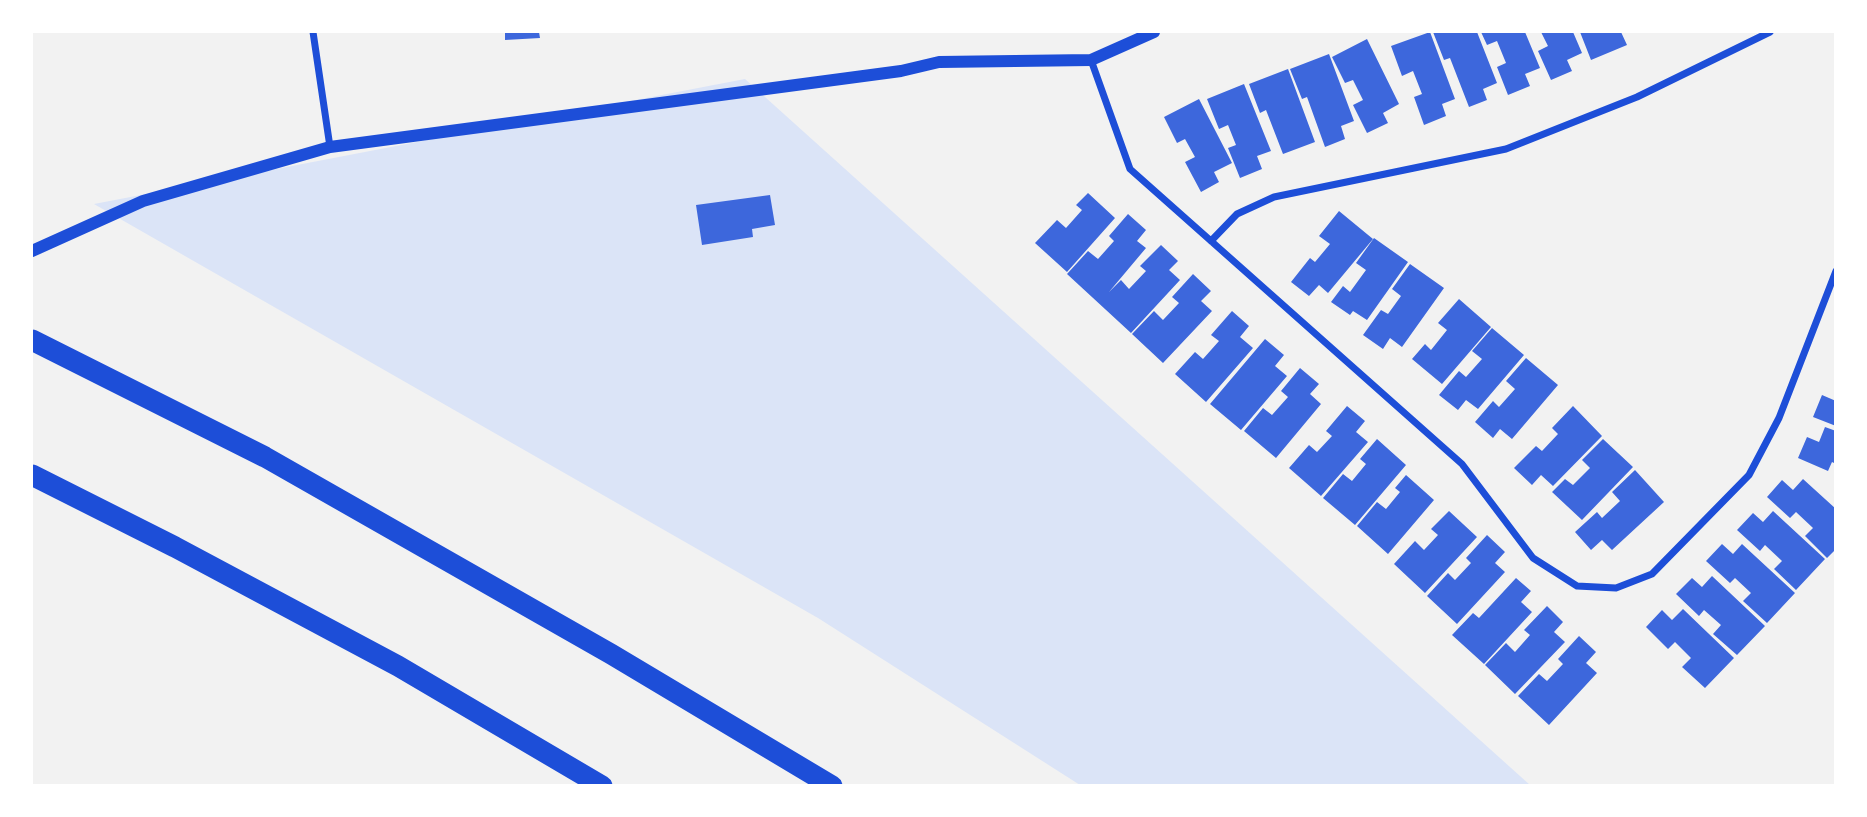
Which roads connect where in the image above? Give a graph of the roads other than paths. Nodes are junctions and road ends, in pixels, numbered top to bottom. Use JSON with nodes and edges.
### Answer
{"nodes":[{"id":1,"x":313,"y":32,"type":"edge"},
{"id":2,"x":1154,"y":32,"type":"edge"},
{"id":3,"x":1770,"y":32,"type":"edge"},
{"id":4,"x":1090,"y":60,"type":"junction"},
{"id":5,"x":330,"y":147,"type":"junction"},
{"id":6,"x":1211,"y":241,"type":"junction"},
{"id":7,"x":32,"y":251,"type":"edge"},
{"id":8,"x":1836,"y":271,"type":"edge"},
{"id":9,"x":32,"y":340,"type":"edge"},
{"id":10,"x":32,"y":475,"type":"edge"},
{"id":11,"x":602,"y":786,"type":"edge"},
{"id":12,"x":832,"y":786,"type":"edge"}],
"edges":[{"from":1,"to":5,"type":"street"},
{"from":2,"to":4,"type":"street"},
{"from":3,"to":6,"type":"street"},
{"from":4,"to":5,"type":"street"},
{"from":4,"to":6,"type":"street"},
{"from":5,"to":7,"type":"street"},
{"from":6,"to":8,"type":"street"},
{"from":9,"to":12,"type":"highway"},
{"from":10,"to":11,"type":"highway"}]}
